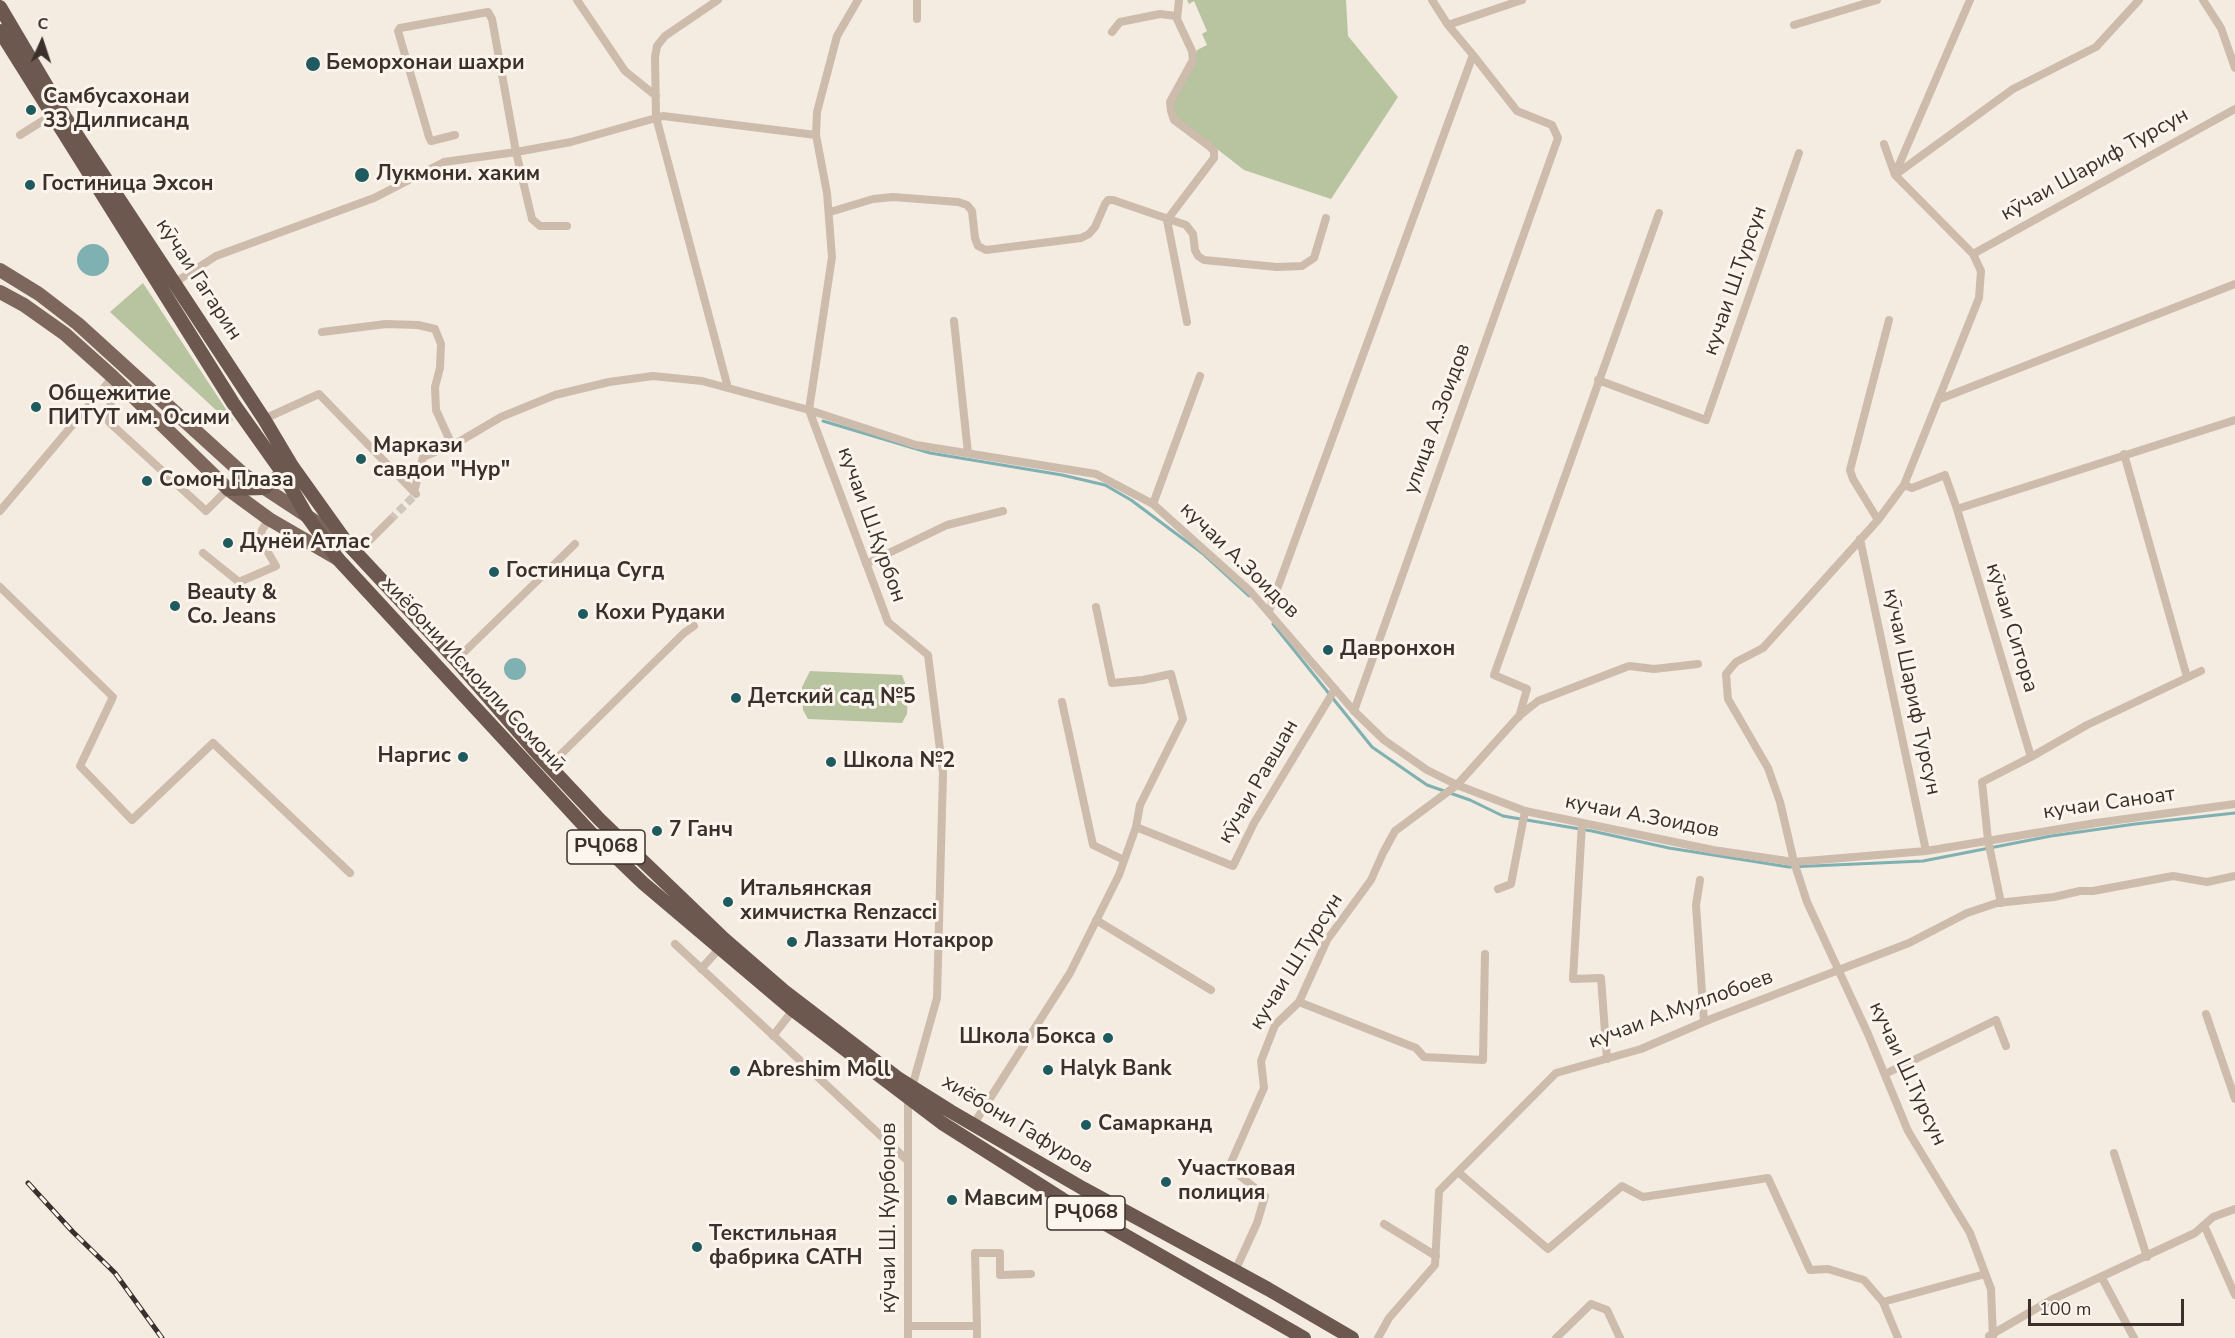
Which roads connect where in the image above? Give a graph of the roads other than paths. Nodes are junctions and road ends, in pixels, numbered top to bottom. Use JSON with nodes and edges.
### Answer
{"nodes":[{"id":1,"x":577,"y":0,"type":"edge"},
{"id":2,"x":718,"y":0,"type":"edge"},
{"id":3,"x":858,"y":0,"type":"edge"},
{"id":4,"x":917,"y":0,"type":"edge"},
{"id":5,"x":1179,"y":0,"type":"edge"},
{"id":6,"x":1432,"y":0,"type":"edge"},
{"id":7,"x":1522,"y":0,"type":"edge"},
{"id":8,"x":1877,"y":0,"type":"edge"},
{"id":9,"x":1970,"y":0,"type":"edge"},
{"id":10,"x":2139,"y":0,"type":"edge"},
{"id":11,"x":2203,"y":0,"type":"edge"},
{"id":12,"x":0,"y":7,"type":"edge"},
{"id":13,"x":1176,"y":16,"type":"junction"},
{"id":14,"x":917,"y":19,"type":"dead end"},
{"id":15,"x":1448,"y":25,"type":"junction"},
{"id":16,"x":1794,"y":25,"type":"dead end"},
{"id":17,"x":0,"y":31,"type":"edge"},
{"id":18,"x":1112,"y":32,"type":"dead end"},
{"id":19,"x":1473,"y":55,"type":"junction"},
{"id":20,"x":2235,"y":68,"type":"edge"},
{"id":21,"x":656,"y":96,"type":"junction"},
{"id":22,"x":2235,"y":109,"type":"edge"},
{"id":23,"x":52,"y":115,"type":"junction"},
{"id":24,"x":656,"y":117,"type":"junction"},
{"id":25,"x":20,"y":135,"type":"dead end"},
{"id":26,"x":455,"y":135,"type":"dead end"},
{"id":27,"x":816,"y":135,"type":"junction"},
{"id":28,"x":1884,"y":144,"type":"dead end"},
{"id":29,"x":516,"y":152,"type":"junction"},
{"id":30,"x":1799,"y":153,"type":"dead end"},
{"id":31,"x":1895,"y":175,"type":"junction"},
{"id":32,"x":830,"y":212,"type":"junction"},
{"id":33,"x":1659,"y":213,"type":"dead end"},
{"id":34,"x":1326,"y":218,"type":"dead end"},
{"id":35,"x":1167,"y":220,"type":"junction"},
{"id":36,"x":567,"y":226,"type":"dead end"},
{"id":37,"x":1973,"y":254,"type":"junction"},
{"id":38,"x":0,"y":270,"type":"edge"},
{"id":39,"x":2235,"y":284,"type":"edge"},
{"id":40,"x":169,"y":286,"type":"junction"},
{"id":41,"x":0,"y":292,"type":"edge"},
{"id":42,"x":1889,"y":320,"type":"dead end"},
{"id":43,"x":954,"y":321,"type":"dead end"},
{"id":44,"x":1187,"y":322,"type":"dead end"},
{"id":45,"x":322,"y":332,"type":"dead end"},
{"id":46,"x":1200,"y":376,"type":"dead end"},
{"id":47,"x":113,"y":377,"type":"junction"},
{"id":48,"x":1598,"y":380,"type":"junction"},
{"id":49,"x":728,"y":388,"type":"junction"},
{"id":50,"x":1940,"y":399,"type":"junction"},
{"id":51,"x":809,"y":410,"type":"junction"},
{"id":52,"x":264,"y":419,"type":"junction"},
{"id":53,"x":2235,"y":420,"type":"edge"},
{"id":54,"x":452,"y":445,"type":"junction"},
{"id":55,"x":968,"y":453,"type":"junction"},
{"id":56,"x":2124,"y":454,"type":"junction"},
{"id":57,"x":272,"y":459,"type":"junction"},
{"id":58,"x":287,"y":469,"type":"junction"},
{"id":59,"x":259,"y":484,"type":"junction"},
{"id":60,"x":1904,"y":485,"type":"junction"},
{"id":61,"x":228,"y":489,"type":"junction"},
{"id":62,"x":1153,"y":504,"type":"junction"},
{"id":63,"x":1957,"y":509,"type":"junction"},
{"id":64,"x":0,"y":511,"type":"edge"},
{"id":65,"x":1003,"y":511,"type":"dead end"},
{"id":66,"x":307,"y":516,"type":"junction"},
{"id":67,"x":269,"y":519,"type":"junction"},
{"id":68,"x":390,"y":520,"type":"tunnel mouth"},
{"id":69,"x":1878,"y":520,"type":"junction"},
{"id":70,"x":1860,"y":539,"type":"junction"},
{"id":71,"x":347,"y":543,"type":"junction"},
{"id":72,"x":575,"y":544,"type":"dead end"},
{"id":73,"x":203,"y":553,"type":"dead end"},
{"id":74,"x":357,"y":553,"type":"junction"},
{"id":75,"x":338,"y":559,"type":"junction"},
{"id":76,"x":866,"y":564,"type":"junction"},
{"id":77,"x":0,"y":587,"type":"edge"},
{"id":78,"x":1096,"y":607,"type":"dead end"},
{"id":79,"x":1269,"y":611,"type":"junction"},
{"id":80,"x":694,"y":626,"type":"dead end"},
{"id":81,"x":456,"y":660,"type":"junction"},
{"id":82,"x":1698,"y":664,"type":"dead end"},
{"id":83,"x":2202,"y":671,"type":"dead end"},
{"id":84,"x":2187,"y":677,"type":"junction"},
{"id":85,"x":1332,"y":694,"type":"junction"},
{"id":86,"x":1062,"y":702,"type":"dead end"},
{"id":87,"x":1354,"y":711,"type":"junction"},
{"id":88,"x":1518,"y":717,"type":"junction"},
{"id":89,"x":2031,"y":758,"type":"junction"},
{"id":90,"x":549,"y":766,"type":"junction"},
{"id":91,"x":1451,"y":790,"type":"junction"},
{"id":92,"x":2235,"y":804,"type":"edge"},
{"id":93,"x":1525,"y":811,"type":"junction"},
{"id":94,"x":1136,"y":827,"type":"junction"},
{"id":95,"x":1581,"y":827,"type":"junction"},
{"id":96,"x":1989,"y":846,"type":"junction"},
{"id":97,"x":1926,"y":851,"type":"junction"},
{"id":98,"x":1124,"y":860,"type":"junction"},
{"id":99,"x":1795,"y":865,"type":"junction"},
{"id":100,"x":350,"y":873,"type":"dead end"},
{"id":101,"x":2235,"y":876,"type":"edge"},
{"id":102,"x":1700,"y":880,"type":"dead end"},
{"id":103,"x":1498,"y":889,"type":"dead end"},
{"id":104,"x":2001,"y":903,"type":"junction"},
{"id":105,"x":1096,"y":920,"type":"junction"},
{"id":106,"x":675,"y":944,"type":"dead end"},
{"id":107,"x":719,"y":949,"type":"junction"},
{"id":108,"x":1485,"y":954,"type":"dead end"},
{"id":109,"x":701,"y":969,"type":"junction"},
{"id":110,"x":1840,"y":971,"type":"junction"},
{"id":111,"x":1211,"y":990,"type":"dead end"},
{"id":112,"x":1299,"y":1002,"type":"junction"},
{"id":113,"x":793,"y":1010,"type":"junction"},
{"id":114,"x":2206,"y":1014,"type":"dead end"},
{"id":115,"x":1704,"y":1022,"type":"junction"},
{"id":116,"x":773,"y":1036,"type":"junction"},
{"id":117,"x":2006,"y":1046,"type":"dead end"},
{"id":118,"x":1607,"y":1059,"type":"junction"},
{"id":119,"x":1885,"y":1074,"type":"junction"},
{"id":120,"x":910,"y":1093,"type":"junction"},
{"id":121,"x":2235,"y":1099,"type":"edge"},
{"id":122,"x":973,"y":1125,"type":"junction"},
{"id":123,"x":2114,"y":1153,"type":"dead end"},
{"id":124,"x":908,"y":1161,"type":"junction"},
{"id":125,"x":1458,"y":1172,"type":"junction"},
{"id":126,"x":2235,"y":1209,"type":"edge"},
{"id":127,"x":1384,"y":1224,"type":"dead end"},
{"id":128,"x":2204,"y":1225,"type":"junction"},
{"id":129,"x":2147,"y":1257,"type":"junction"},
{"id":130,"x":1435,"y":1260,"type":"junction"},
{"id":131,"x":1235,"y":1271,"type":"junction"},
{"id":132,"x":1030,"y":1274,"type":"dead end"},
{"id":133,"x":1985,"y":1274,"type":"junction"},
{"id":134,"x":2102,"y":1278,"type":"junction"},
{"id":135,"x":1268,"y":1289,"type":"junction"},
{"id":136,"x":2235,"y":1295,"type":"edge"},
{"id":137,"x":1883,"y":1302,"type":"junction"},
{"id":138,"x":1255,"y":1308,"type":"junction"},
{"id":139,"x":908,"y":1326,"type":"junction"},
{"id":140,"x":977,"y":1326,"type":"junction"},
{"id":141,"x":1991,"y":1336,"type":"edge"},
{"id":142,"x":908,"y":1338,"type":"edge"},
{"id":143,"x":977,"y":1338,"type":"edge"},
{"id":144,"x":1304,"y":1338,"type":"edge"},
{"id":145,"x":1352,"y":1338,"type":"edge"},
{"id":146,"x":1378,"y":1338,"type":"edge"},
{"id":147,"x":1556,"y":1338,"type":"edge"},
{"id":148,"x":1620,"y":1338,"type":"edge"},
{"id":149,"x":1898,"y":1338,"type":"edge"},
{"id":150,"x":2134,"y":1338,"type":"edge"}],
"edges":[{"from":1,"to":21,"type":"street"},
{"from":2,"to":21,"type":"street"},
{"from":3,"to":27,"type":"street","name":"кучаи Ш.Қурбон"},
{"from":4,"to":14,"type":"street"},
{"from":5,"to":13,"type":"street"},
{"from":6,"to":15,"type":"street"},
{"from":7,"to":15,"type":"street"},
{"from":8,"to":16,"type":"street"},
{"from":9,"to":31,"type":"street"},
{"from":10,"to":31,"type":"street"},
{"from":11,"to":20,"type":"street"},
{"from":12,"to":40,"type":"highway","name":"кӯчаи Гагарин"},
{"from":13,"to":18,"type":"street"},
{"from":13,"to":35,"type":"street"},
{"from":15,"to":19,"type":"street"},
{"from":17,"to":23,"type":"highway","name":"кӯчаи Гагарин"},
{"from":19,"to":79,"type":"street"},
{"from":19,"to":87,"type":"street","name":"улица А.Зоидов"},
{"from":21,"to":24,"type":"street"},
{"from":22,"to":37,"type":"street","name":"кӯчаи Шариф Турсун"},
{"from":23,"to":25,"type":"street"},
{"from":23,"to":40,"type":"highway","name":"кӯчаи Гагарин"},
{"from":24,"to":27,"type":"street"},
{"from":24,"to":29,"type":"street"},
{"from":24,"to":49,"type":"street"},
{"from":26,"to":29,"type":"street"},
{"from":27,"to":32,"type":"street","name":"кучаи Ш.Қурбон"},
{"from":28,"to":31,"type":"street"},
{"from":29,"to":36,"type":"street"},
{"from":29,"to":40,"type":"street"},
{"from":30,"to":48,"type":"street","name":"кучаи Ш.Турсун"},
{"from":31,"to":37,"type":"street"},
{"from":32,"to":35,"type":"street"},
{"from":32,"to":51,"type":"street","name":"кучаи Ш.Қурбон"},
{"from":33,"to":48,"type":"street"},
{"from":34,"to":35,"type":"street"},
{"from":35,"to":44,"type":"street"},
{"from":37,"to":50,"type":"street"},
{"from":38,"to":59,"type":"main road","number":"РҶ068"},
{"from":39,"to":50,"type":"street"},
{"from":40,"to":52,"type":"highway","name":"кӯчаи Гагарин"},
{"from":40,"to":57,"type":"highway","name":"кӯчаи Гагарин"},
{"from":41,"to":47,"type":"main road","name":"хиёбони Исмоили Сомонӣ","number":"РҶ068"},
{"from":42,"to":69,"type":"street"},
{"from":43,"to":55,"type":"street"},
{"from":45,"to":54,"type":"street"},
{"from":46,"to":62,"type":"street"},
{"from":47,"to":61,"type":"main road","name":"хиёбони Исмоили Сомонӣ","number":"РҶ068"},
{"from":47,"to":61,"type":"street"},
{"from":47,"to":64,"type":"street"},
{"from":48,"to":88,"type":"street"},
{"from":49,"to":51,"type":"street","name":"кучаи А.Зоидов"},
{"from":49,"to":54,"type":"street","name":"кучаи А.Зоидов"},
{"from":50,"to":60,"type":"street"},
{"from":51,"to":55,"type":"street","name":"кучаи А.Зоидов"},
{"from":51,"to":76,"type":"street","name":"кучаи Ш.Қурбон"},
{"from":52,"to":54,"type":"street","name":"кучаи А.Зоидов"},
{"from":52,"to":58,"type":"highway","name":"кӯчаи Гагарин"},
{"from":53,"to":56,"type":"street"},
{"from":55,"to":62,"type":"street","name":"кучаи А.Зоидов"},
{"from":56,"to":63,"type":"street"},
{"from":56,"to":84,"type":"street"},
{"from":57,"to":58,"type":"highway","name":"кӯчаи Гагарин"},
{"from":57,"to":59,"type":"highway"},
{"from":58,"to":59,"type":"highway"},
{"from":58,"to":66,"type":"highway","name":"кӯчаи Гагарин"},
{"from":58,"to":71,"type":"highway","name":"кӯчаи Гагарин"},
{"from":59,"to":61,"type":"highway"},
{"from":59,"to":66,"type":"main road","name":"хиёбони Исмоили Сомонӣ","number":"РҶ068"},
{"from":60,"to":63,"type":"street","name":"кӯчаи Ситора"},
{"from":60,"to":69,"type":"street"},
{"from":61,"to":67,"type":"main road","name":"хиёбони Исмоили Сомонӣ","number":"РҶ068"},
{"from":62,"to":79,"type":"street","name":"кучаи А.Зоидов"},
{"from":63,"to":89,"type":"street","name":"кӯчаи Ситора"},
{"from":65,"to":76,"type":"street"},
{"from":66,"to":71,"type":"main road","name":"хиёбони Исмоили Сомонӣ","number":"РҶ068"},
{"from":66,"to":75,"type":"highway","name":"кӯчаи Гагарин"},
{"from":67,"to":73,"type":"street"},
{"from":67,"to":75,"type":"main road","name":"хиёбони Исмоили Сомонӣ","number":"РҶ068"},
{"from":68,"to":74,"type":"street"},
{"from":69,"to":70,"type":"street"},
{"from":70,"to":97,"type":"street","name":"кӯчаи Шариф Турсун"},
{"from":70,"to":99,"type":"street"},
{"from":71,"to":74,"type":"highway","name":"хиёбони Исмоили Сомонӣ","number":"РҶ068"},
{"from":72,"to":81,"type":"street"},
{"from":74,"to":81,"type":"highway","name":"хиёбони Исмоили Сомонӣ","number":"РҶ068"},
{"from":75,"to":107,"type":"highway","name":"хиёбони Исмоили Сомонӣ","number":"РҶ068"},
{"from":76,"to":120,"type":"street","name":"кучаи Ш.Қурбон"},
{"from":77,"to":100,"type":"street"},
{"from":78,"to":94,"type":"street"},
{"from":79,"to":85,"type":"street","name":"кучаи А.Зоидов"},
{"from":80,"to":90,"type":"street"},
{"from":81,"to":90,"type":"highway","name":"хиёбони Исмоили Сомонӣ","number":"РҶ068"},
{"from":82,"to":88,"type":"street","name":"кучаи Ш.Турсун"},
{"from":83,"to":84,"type":"street"},
{"from":84,"to":89,"type":"street"},
{"from":85,"to":87,"type":"street","name":"кучаи А.Зоидов"},
{"from":85,"to":94,"type":"street","name":"кӯчаи Равшан"},
{"from":86,"to":98,"type":"street"},
{"from":87,"to":91,"type":"street","name":"кучаи А.Зоидов"},
{"from":88,"to":91,"type":"street","name":"кучаи Ш.Турсун"},
{"from":89,"to":96,"type":"street"},
{"from":90,"to":120,"type":"highway","name":"хиёбони Исмоили Сомонӣ","number":"РҶ068"},
{"from":91,"to":93,"type":"street","name":"кучаи А.Зоидов"},
{"from":91,"to":112,"type":"street","name":"кучаи Ш.Турсун"},
{"from":92,"to":96,"type":"street","name":"кучаи Саноат"},
{"from":93,"to":95,"type":"street","name":"кучаи А.Зоидов"},
{"from":93,"to":103,"type":"street"},
{"from":94,"to":98,"type":"street"},
{"from":95,"to":99,"type":"street","name":"кучаи А.Зоидов"},
{"from":95,"to":118,"type":"street"},
{"from":96,"to":97,"type":"street","name":"кучаи А.Зоидов"},
{"from":96,"to":104,"type":"street"},
{"from":97,"to":99,"type":"street","name":"кучаи А.Зоидов"},
{"from":98,"to":105,"type":"street"},
{"from":99,"to":110,"type":"street","name":"кучаи Ш.Турсун"},
{"from":101,"to":104,"type":"street","name":"кучаи А.Муллобоев"},
{"from":102,"to":115,"type":"street"},
{"from":104,"to":110,"type":"street","name":"кучаи А.Муллобоев"},
{"from":105,"to":111,"type":"street"},
{"from":105,"to":122,"type":"street"},
{"from":106,"to":109,"type":"street"},
{"from":107,"to":109,"type":"street"},
{"from":107,"to":113,"type":"highway","name":"хиёбони Исмоили Сомонӣ","number":"РҶ068"},
{"from":108,"to":112,"type":"street"},
{"from":109,"to":116,"type":"street"},
{"from":110,"to":115,"type":"street","name":"кучаи А.Муллобоев"},
{"from":110,"to":119,"type":"street","name":"кучаи Ш.Турсун"},
{"from":112,"to":131,"type":"street","name":"кучаи Ш.Турсун"},
{"from":113,"to":116,"type":"street"},
{"from":113,"to":120,"type":"highway","name":"хиёбони Исмоили Сомонӣ","number":"РҶ068"},
{"from":114,"to":121,"type":"street"},
{"from":115,"to":118,"type":"street","name":"кучаи А.Муллобоев"},
{"from":116,"to":124,"type":"street"},
{"from":117,"to":119,"type":"street"},
{"from":118,"to":125,"type":"street","name":"кучаи А.Муллобоев"},
{"from":119,"to":133,"type":"street","name":"кучаи Ш.Турсун"},
{"from":120,"to":122,"type":"highway","name":"хиёбони Гафуров","number":"РҶ068"},
{"from":120,"to":124,"type":"street","name":"кӯчаи Ш. Курбонов"},
{"from":120,"to":138,"type":"highway","number":"РҶ068"},
{"from":122,"to":131,"type":"highway","name":"хиёбони Гафуров","number":"РҶ068"},
{"from":123,"to":129,"type":"street"},
{"from":124,"to":139,"type":"street","name":"кӯчаи Ш. Курбонов"},
{"from":125,"to":130,"type":"street","name":"кучаи А.Муллобоев"},
{"from":125,"to":137,"type":"street"},
{"from":126,"to":128,"type":"street"},
{"from":127,"to":130,"type":"street"},
{"from":128,"to":129,"type":"street"},
{"from":128,"to":136,"type":"street"},
{"from":129,"to":134,"type":"street"},
{"from":130,"to":146,"type":"street"},
{"from":131,"to":135,"type":"highway","name":"хиёбони Гафуров","number":"РҶ068"},
{"from":132,"to":140,"type":"street"},
{"from":133,"to":137,"type":"street"},
{"from":133,"to":141,"type":"street","name":"кучаи Ш.Турсун"},
{"from":134,"to":141,"type":"street"},
{"from":134,"to":150,"type":"street"},
{"from":135,"to":138,"type":"highway"},
{"from":135,"to":145,"type":"highway","name":"хиёбони Гафуров","number":"РҶ068"},
{"from":137,"to":149,"type":"street"},
{"from":138,"to":144,"type":"highway","number":"РҶ068"},
{"from":139,"to":140,"type":"street"},
{"from":139,"to":142,"type":"street","name":"кӯчаи Ш. Курбонов"},
{"from":140,"to":143,"type":"street"},
{"from":147,"to":148,"type":"street"}]}
